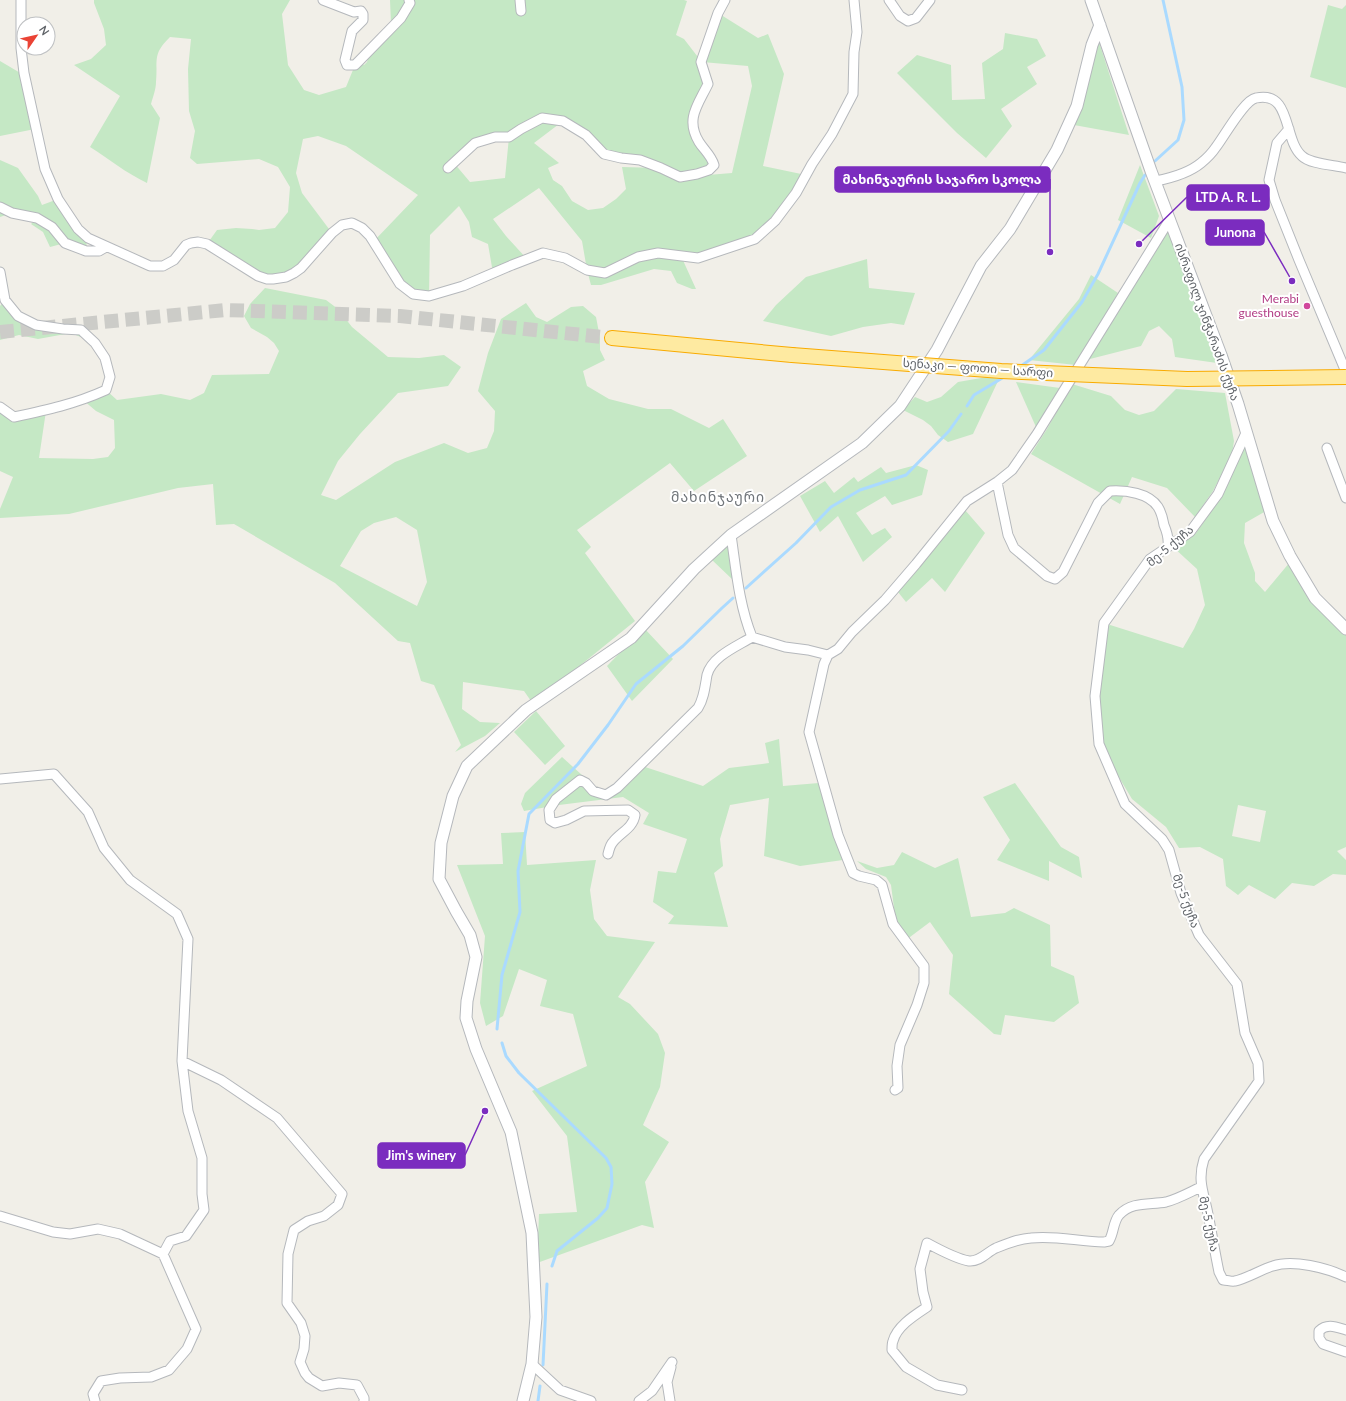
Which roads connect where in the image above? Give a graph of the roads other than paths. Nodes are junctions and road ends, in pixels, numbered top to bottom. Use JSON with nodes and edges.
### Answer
{"nodes":[{"id":1,"x":21,"y":0,"type":"edge"},
{"id":2,"x":323,"y":0,"type":"edge"},
{"id":3,"x":409,"y":0,"type":"edge"},
{"id":4,"x":520,"y":0,"type":"edge"},
{"id":5,"x":725,"y":0,"type":"edge"},
{"id":6,"x":854,"y":0,"type":"edge"},
{"id":7,"x":889,"y":0,"type":"edge"},
{"id":8,"x":930,"y":0,"type":"edge"},
{"id":9,"x":1092,"y":0,"type":"edge"},
{"id":10,"x":521,"y":11,"type":"dead end"},
{"id":11,"x":1100,"y":25,"type":"junction"},
{"id":12,"x":1289,"y":129,"type":"junction"},
{"id":13,"x":448,"y":168,"type":"dead end"},
{"id":14,"x":1346,"y":168,"type":"edge"},
{"id":15,"x":1156,"y":182,"type":"junction"},
{"id":16,"x":0,"y":207,"type":"edge"},
{"id":17,"x":1170,"y":219,"type":"junction"},
{"id":18,"x":106,"y":247,"type":"junction"},
{"id":19,"x":0,"y":272,"type":"edge"},
{"id":20,"x":612,"y":338,"type":"tunnel mouth"},
{"id":21,"x":1346,"y":372,"type":"edge"},
{"id":22,"x":1346,"y":377,"type":"edge"},
{"id":23,"x":0,"y":408,"type":"edge"},
{"id":24,"x":1246,"y":433,"type":"junction"},
{"id":25,"x":1327,"y":448,"type":"dead end"},
{"id":26,"x":997,"y":482,"type":"junction"},
{"id":27,"x":1346,"y":498,"type":"edge"},
{"id":28,"x":732,"y":535,"type":"junction"},
{"id":29,"x":1168,"y":546,"type":"junction"},
{"id":30,"x":1346,"y":629,"type":"edge"},
{"id":31,"x":752,"y":637,"type":"junction"},
{"id":32,"x":828,"y":655,"type":"junction"},
{"id":33,"x":0,"y":779,"type":"edge"},
{"id":34,"x":608,"y":854,"type":"dead end"},
{"id":35,"x":182,"y":1061,"type":"junction"},
{"id":36,"x":895,"y":1090,"type":"dead end"},
{"id":37,"x":1201,"y":1187,"type":"junction"},
{"id":38,"x":0,"y":1216,"type":"edge"},
{"id":39,"x":163,"y":1254,"type":"junction"},
{"id":40,"x":1346,"y":1277,"type":"edge"},
{"id":41,"x":1346,"y":1330,"type":"edge"},
{"id":42,"x":1346,"y":1352,"type":"edge"},
{"id":43,"x":532,"y":1364,"type":"junction"},
{"id":44,"x":962,"y":1390,"type":"dead end"},
{"id":45,"x":95,"y":1401,"type":"edge"},
{"id":46,"x":364,"y":1401,"type":"edge"},
{"id":47,"x":523,"y":1401,"type":"edge"},
{"id":48,"x":591,"y":1401,"type":"edge"},
{"id":49,"x":639,"y":1401,"type":"edge"},
{"id":50,"x":670,"y":1401,"type":"edge"}],
"edges":[{"from":1,"to":18,"type":"street"},
{"from":2,"to":3,"type":"street"},
{"from":4,"to":10,"type":"street"},
{"from":5,"to":13,"type":"street"},
{"from":6,"to":18,"type":"street"},
{"from":7,"to":8,"type":"street"},
{"from":9,"to":11,"type":"street","name":"ისრაფილ ჯინჭარაძის ქუჩა"},
{"from":11,"to":15,"type":"street","name":"ისრაფილ ჯინჭარაძის ქუჩა"},
{"from":11,"to":28,"type":"street"},
{"from":12,"to":14,"type":"street"},
{"from":12,"to":15,"type":"street"},
{"from":12,"to":21,"type":"street"},
{"from":15,"to":17,"type":"street","name":"ისრაფილ ჯინჭარაძის ქუჩა"},
{"from":16,"to":18,"type":"street"},
{"from":17,"to":24,"type":"street","name":"ისრაფილ ჯინჭარაძის ქუჩა"},
{"from":17,"to":26,"type":"street"},
{"from":19,"to":23,"type":"street"},
{"from":20,"to":22,"type":"highway","name":"სენაკი — ფოთი — სარფი","bridge":true},
{"from":24,"to":29,"type":"street","name":"მე-5 ქუჩა"},
{"from":24,"to":30,"type":"street","name":"ისრაფილ ჯინჭარაძის ქუჩა"},
{"from":25,"to":27,"type":"street"},
{"from":26,"to":29,"type":"street"},
{"from":26,"to":32,"type":"street"},
{"from":28,"to":31,"type":"street"},
{"from":28,"to":43,"type":"street"},
{"from":29,"to":37,"type":"street","name":"მე-5 ქუჩა"},
{"from":31,"to":32,"type":"street"},
{"from":31,"to":34,"type":"street"},
{"from":32,"to":36,"type":"street"},
{"from":33,"to":35,"type":"street"},
{"from":35,"to":39,"type":"street"},
{"from":35,"to":46,"type":"street"},
{"from":37,"to":40,"type":"street","name":"მე-5 ქუჩა"},
{"from":37,"to":44,"type":"street"},
{"from":38,"to":39,"type":"street"},
{"from":39,"to":45,"type":"street"},
{"from":41,"to":42,"type":"street"},
{"from":43,"to":47,"type":"street"},
{"from":43,"to":48,"type":"street"},
{"from":49,"to":50,"type":"street"}]}
